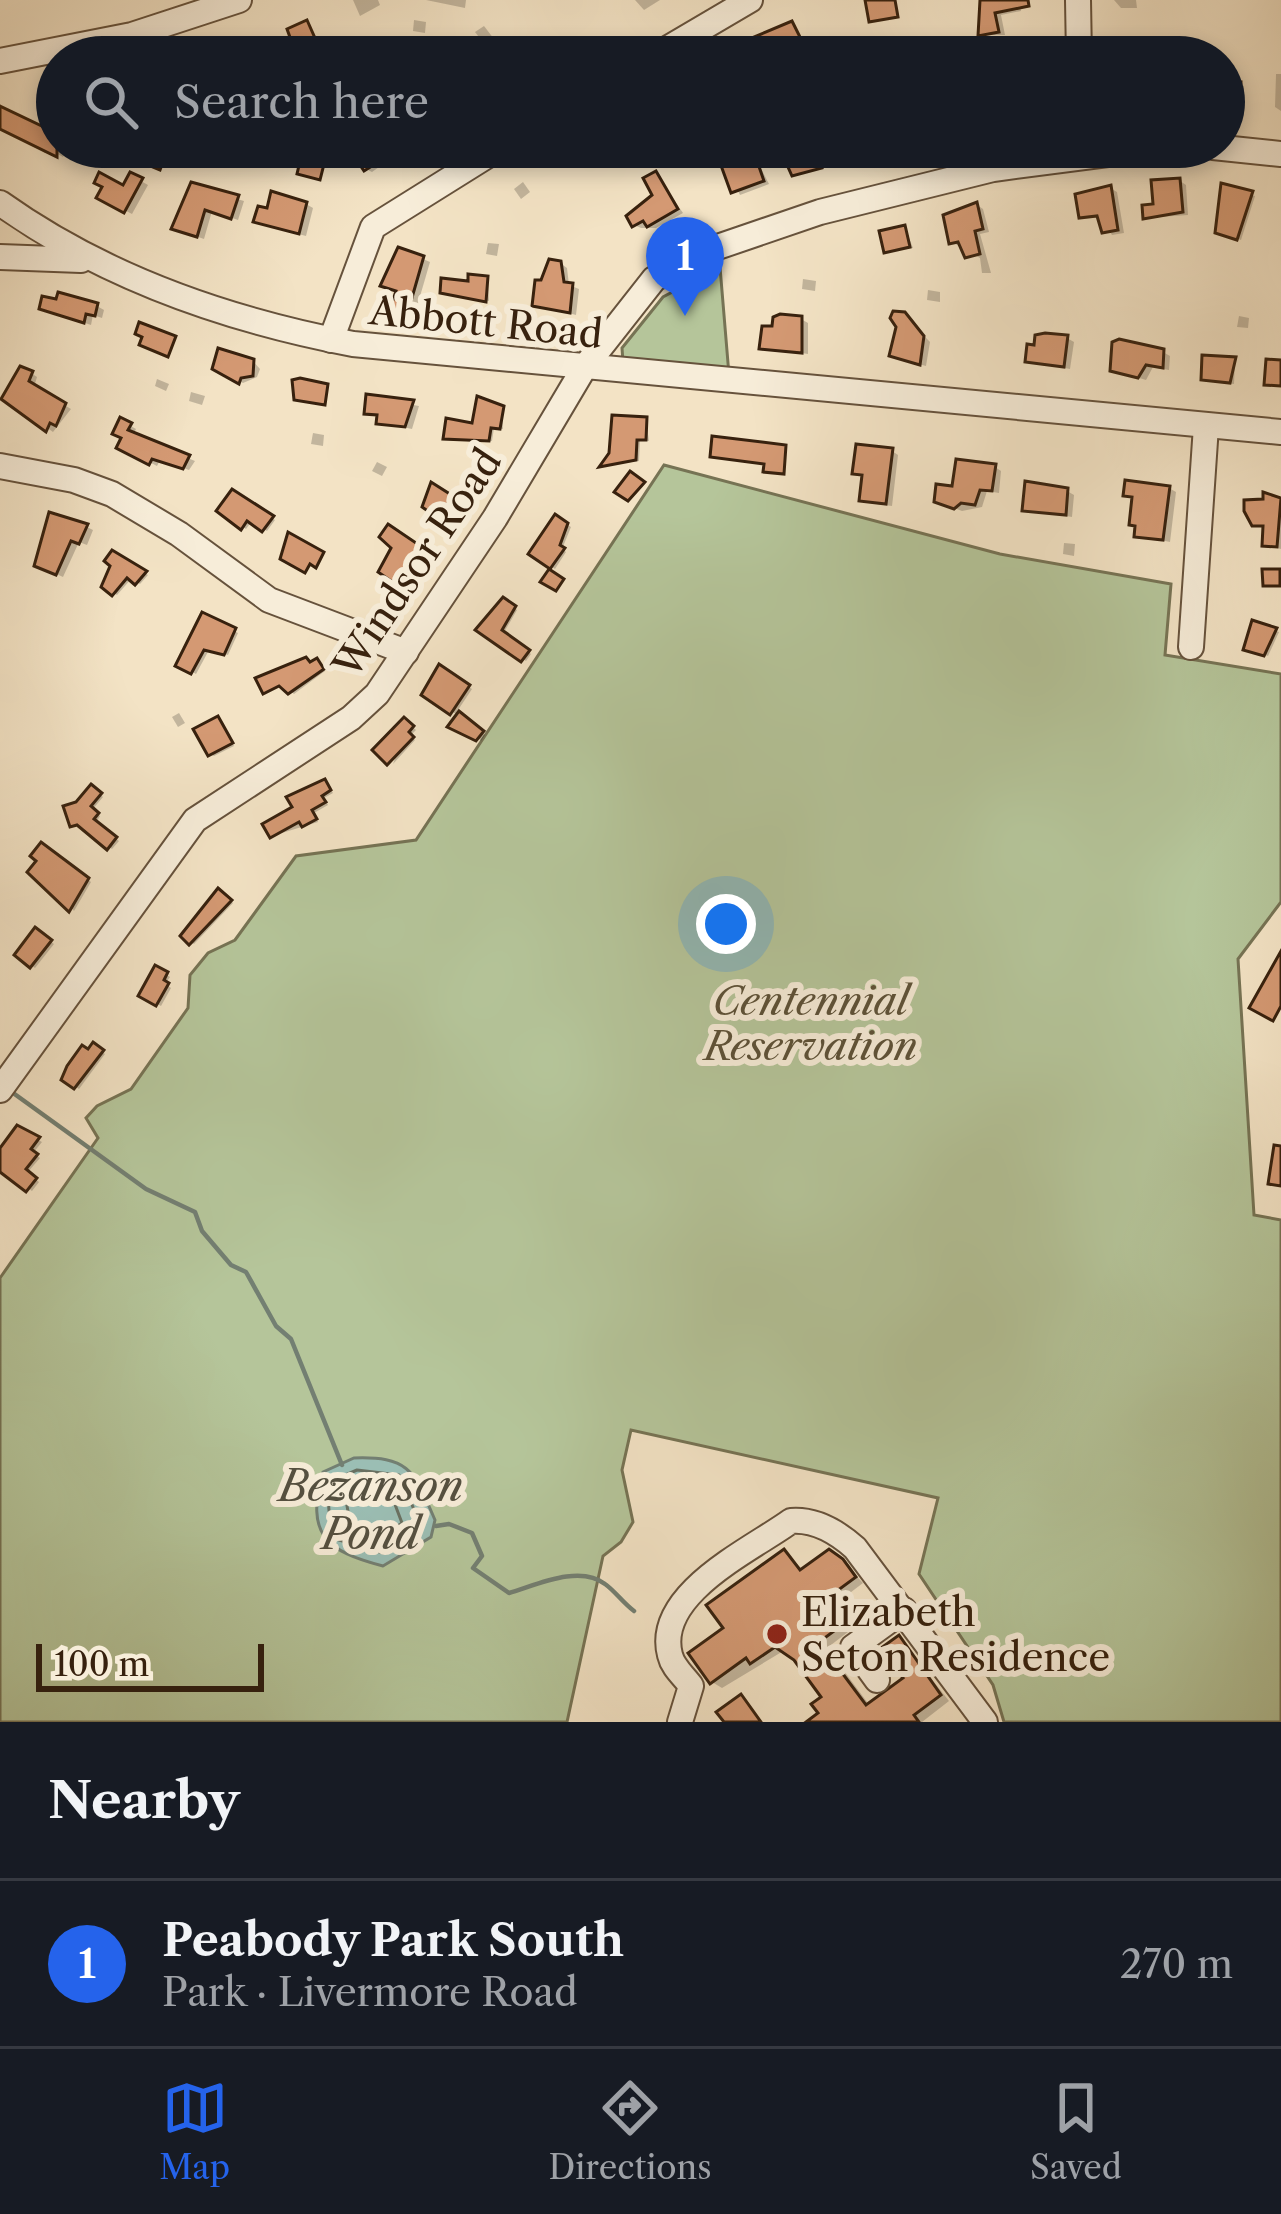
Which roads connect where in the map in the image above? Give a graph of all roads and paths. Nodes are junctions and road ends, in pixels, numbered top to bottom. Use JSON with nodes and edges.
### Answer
{"nodes":[{"id":1,"x":239,"y":0,"type":"edge"},
{"id":2,"x":750,"y":0,"type":"edge"},
{"id":3,"x":1078,"y":0,"type":"edge"},
{"id":4,"x":124,"y":36,"type":"edge"},
{"id":5,"x":689,"y":36,"type":"edge"},
{"id":6,"x":1079,"y":36,"type":"edge"},
{"id":7,"x":36,"y":54,"type":"edge"},
{"id":8,"x":0,"y":61,"type":"edge"},
{"id":9,"x":1245,"y":150,"type":"edge"},
{"id":10,"x":1281,"y":154,"type":"edge"},
{"id":11,"x":467,"y":168,"type":"edge"},
{"id":12,"x":1000,"y":168,"type":"edge"},
{"id":13,"x":7,"y":207,"type":"edge"},
{"id":14,"x":0,"y":248,"type":"edge"},
{"id":15,"x":0,"y":257,"type":"edge"},
{"id":16,"x":108,"y":267,"type":"junction"},
{"id":17,"x":331,"y":340,"type":"junction"},
{"id":18,"x":584,"y":368,"type":"junction"},
{"id":19,"x":1206,"y":426,"type":"junction"},
{"id":20,"x":1281,"y":432,"type":"edge"},
{"id":21,"x":0,"y":466,"type":"edge"},
{"id":22,"x":1191,"y":646,"type":"dead end"},
{"id":23,"x":406,"y":652,"type":"junction"},
{"id":24,"x":0,"y":1090,"type":"edge"},
{"id":25,"x":904,"y":1610,"type":"junction"},
{"id":26,"x":877,"y":1680,"type":"dead end"},
{"id":27,"x":664,"y":1722,"type":"edge"},
{"id":28,"x":679,"y":1722,"type":"edge"},
{"id":29,"x":985,"y":1722,"type":"edge"}],
"edges":[{"from":1,"to":4,"type":"street"},
{"from":2,"to":5,"type":"street"},
{"from":3,"to":6,"type":"street"},
{"from":7,"to":8,"type":"street"},
{"from":9,"to":10,"type":"street"},
{"from":11,"to":17,"type":"street"},
{"from":12,"to":18,"type":"street","name":"Windsor Road"},
{"from":13,"to":14,"type":"street"},
{"from":13,"to":16,"type":"street","name":"Abbott Road"},
{"from":15,"to":16,"type":"street"},
{"from":16,"to":17,"type":"street","name":"Abbott Road"},
{"from":17,"to":18,"type":"street","name":"Abbott Road"},
{"from":18,"to":19,"type":"street","name":"Abbott Road"},
{"from":18,"to":23,"type":"street","name":"Windsor Road"},
{"from":19,"to":20,"type":"street","name":"Abbott Road"},
{"from":19,"to":22,"type":"street"},
{"from":21,"to":23,"type":"street"},
{"from":23,"to":24,"type":"street","name":"Windsor Road"},
{"from":25,"to":26,"type":"street"},
{"from":25,"to":28,"type":"street"},
{"from":25,"to":29,"type":"street"},
{"from":27,"to":28,"type":"street"}]}
